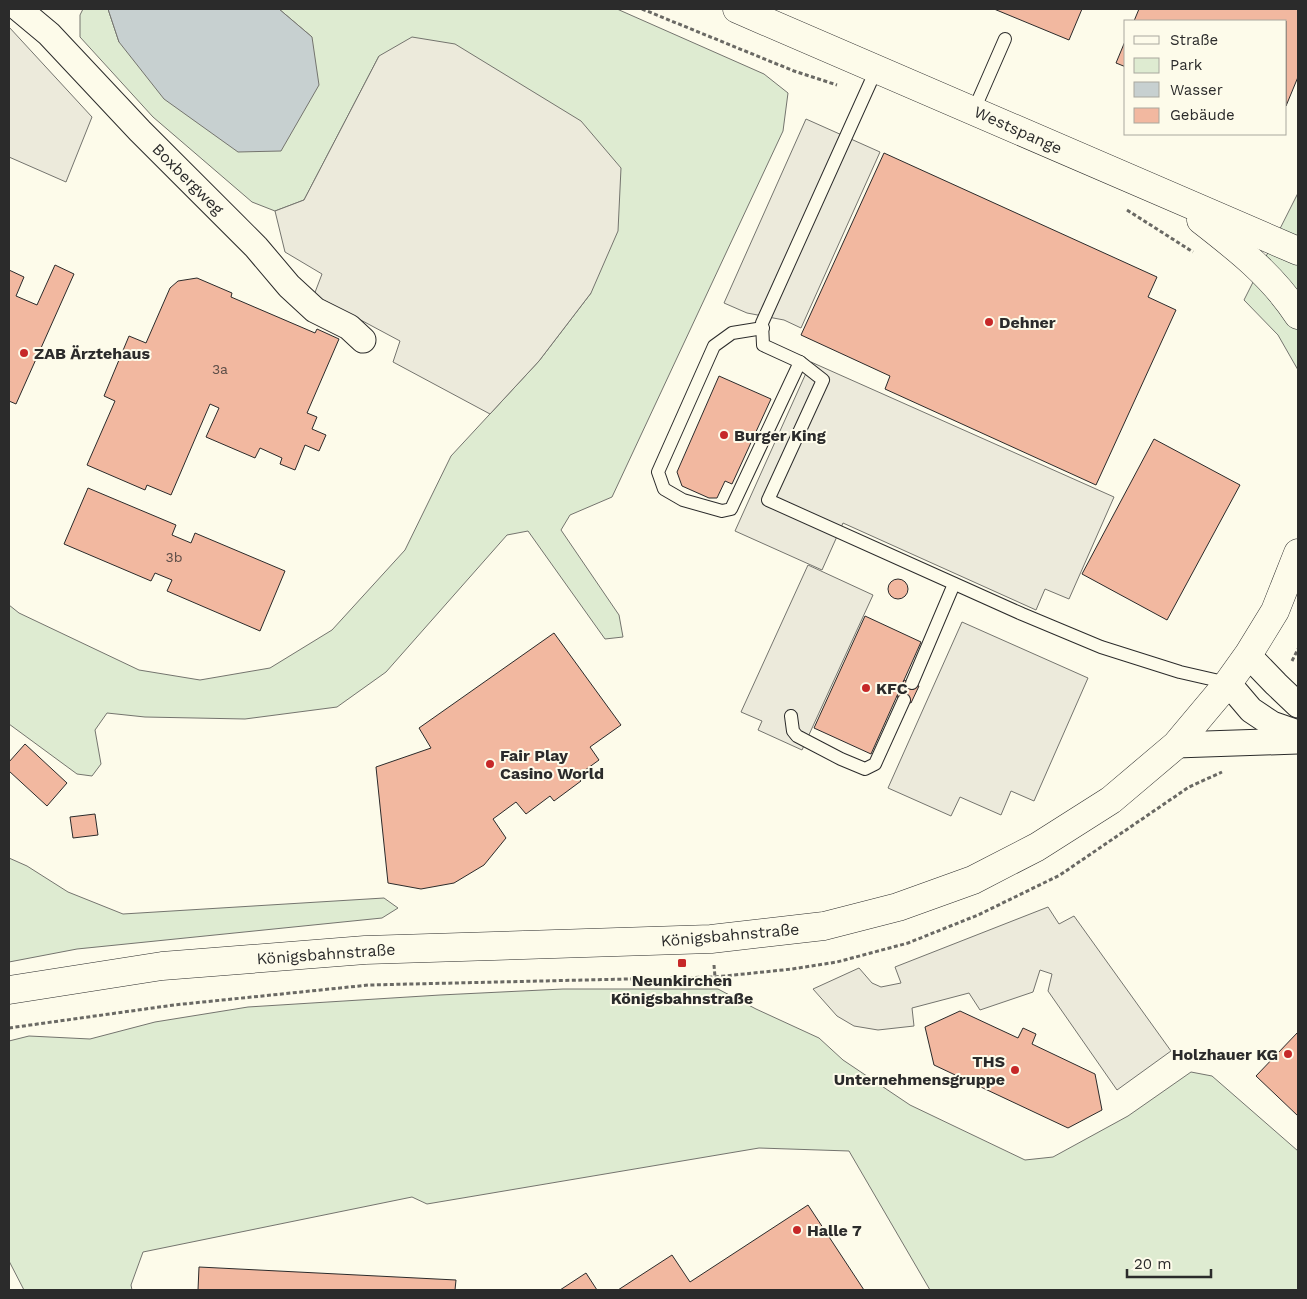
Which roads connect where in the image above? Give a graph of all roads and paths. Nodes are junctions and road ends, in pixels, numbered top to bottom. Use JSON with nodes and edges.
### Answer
{"nodes":[{"id":1,"x":19,"y":9,"type":"edge"},
{"id":2,"x":642,"y":9,"type":"edge"},
{"id":3,"x":737,"y":9,"type":"edge"},
{"id":4,"x":1005,"y":39,"type":"dead end"},
{"id":5,"x":876,"y":70,"type":"junction"},
{"id":6,"x":865,"y":94,"type":"junction"},
{"id":7,"x":974,"y":110,"type":"junction"},
{"id":8,"x":1172,"y":198,"type":"junction"},
{"id":9,"x":1121,"y":208,"type":"dead end"},
{"id":10,"x":1291,"y":244,"type":"edge"},
{"id":11,"x":1197,"y":255,"type":"dead end"},
{"id":12,"x":1298,"y":315,"type":"edge"},
{"id":13,"x":763,"y":328,"type":"junction"},
{"id":14,"x":363,"y":340,"type":"dead end"},
{"id":15,"x":800,"y":362,"type":"junction"},
{"id":16,"x":1298,"y":553,"type":"edge"},
{"id":17,"x":954,"y":584,"type":"junction"},
{"id":18,"x":1248,"y":655,"type":"junction"},
{"id":19,"x":912,"y":683,"type":"dead end"},
{"id":20,"x":1228,"y":683,"type":"junction"},
{"id":21,"x":904,"y":700,"type":"dead end"},
{"id":22,"x":1298,"y":705,"type":"edge"},
{"id":23,"x":790,"y":716,"type":"dead end"},
{"id":24,"x":1298,"y":733,"type":"edge"},
{"id":25,"x":1298,"y":740,"type":"edge"},
{"id":26,"x":1176,"y":745,"type":"junction"},
{"id":27,"x":9,"y":990,"type":"edge"}],
"edges":[{"from":1,"to":14,"type":"street","name":"Boxbergweg"},
{"from":2,"to":6,"type":"path"},
{"from":3,"to":5,"type":"street","name":"Westspange"},
{"from":4,"to":7,"type":"lane"},
{"from":5,"to":6,"type":"lane"},
{"from":5,"to":7,"type":"street","name":"Westspange"},
{"from":6,"to":13,"type":"lane"},
{"from":7,"to":8,"type":"street","name":"Westspange"},
{"from":8,"to":10,"type":"street","name":"Westspange"},
{"from":8,"to":12,"type":"street"},
{"from":9,"to":11,"type":"path"},
{"from":13,"to":15,"type":"lane"},
{"from":13,"to":15,"type":"lane"},
{"from":15,"to":17,"type":"lane"},
{"from":16,"to":18,"type":"street","name":"Königsbahnstraße"},
{"from":17,"to":19,"type":"lane"},
{"from":17,"to":20,"type":"lane"},
{"from":18,"to":20,"type":"street","name":"Königsbahnstraße"},
{"from":18,"to":22,"type":"street"},
{"from":20,"to":24,"type":"street"},
{"from":20,"to":26,"type":"street","name":"Königsbahnstraße"},
{"from":21,"to":23,"type":"lane"},
{"from":25,"to":26,"type":"street"},
{"from":26,"to":27,"type":"street","name":"Königsbahnstraße"}]}
